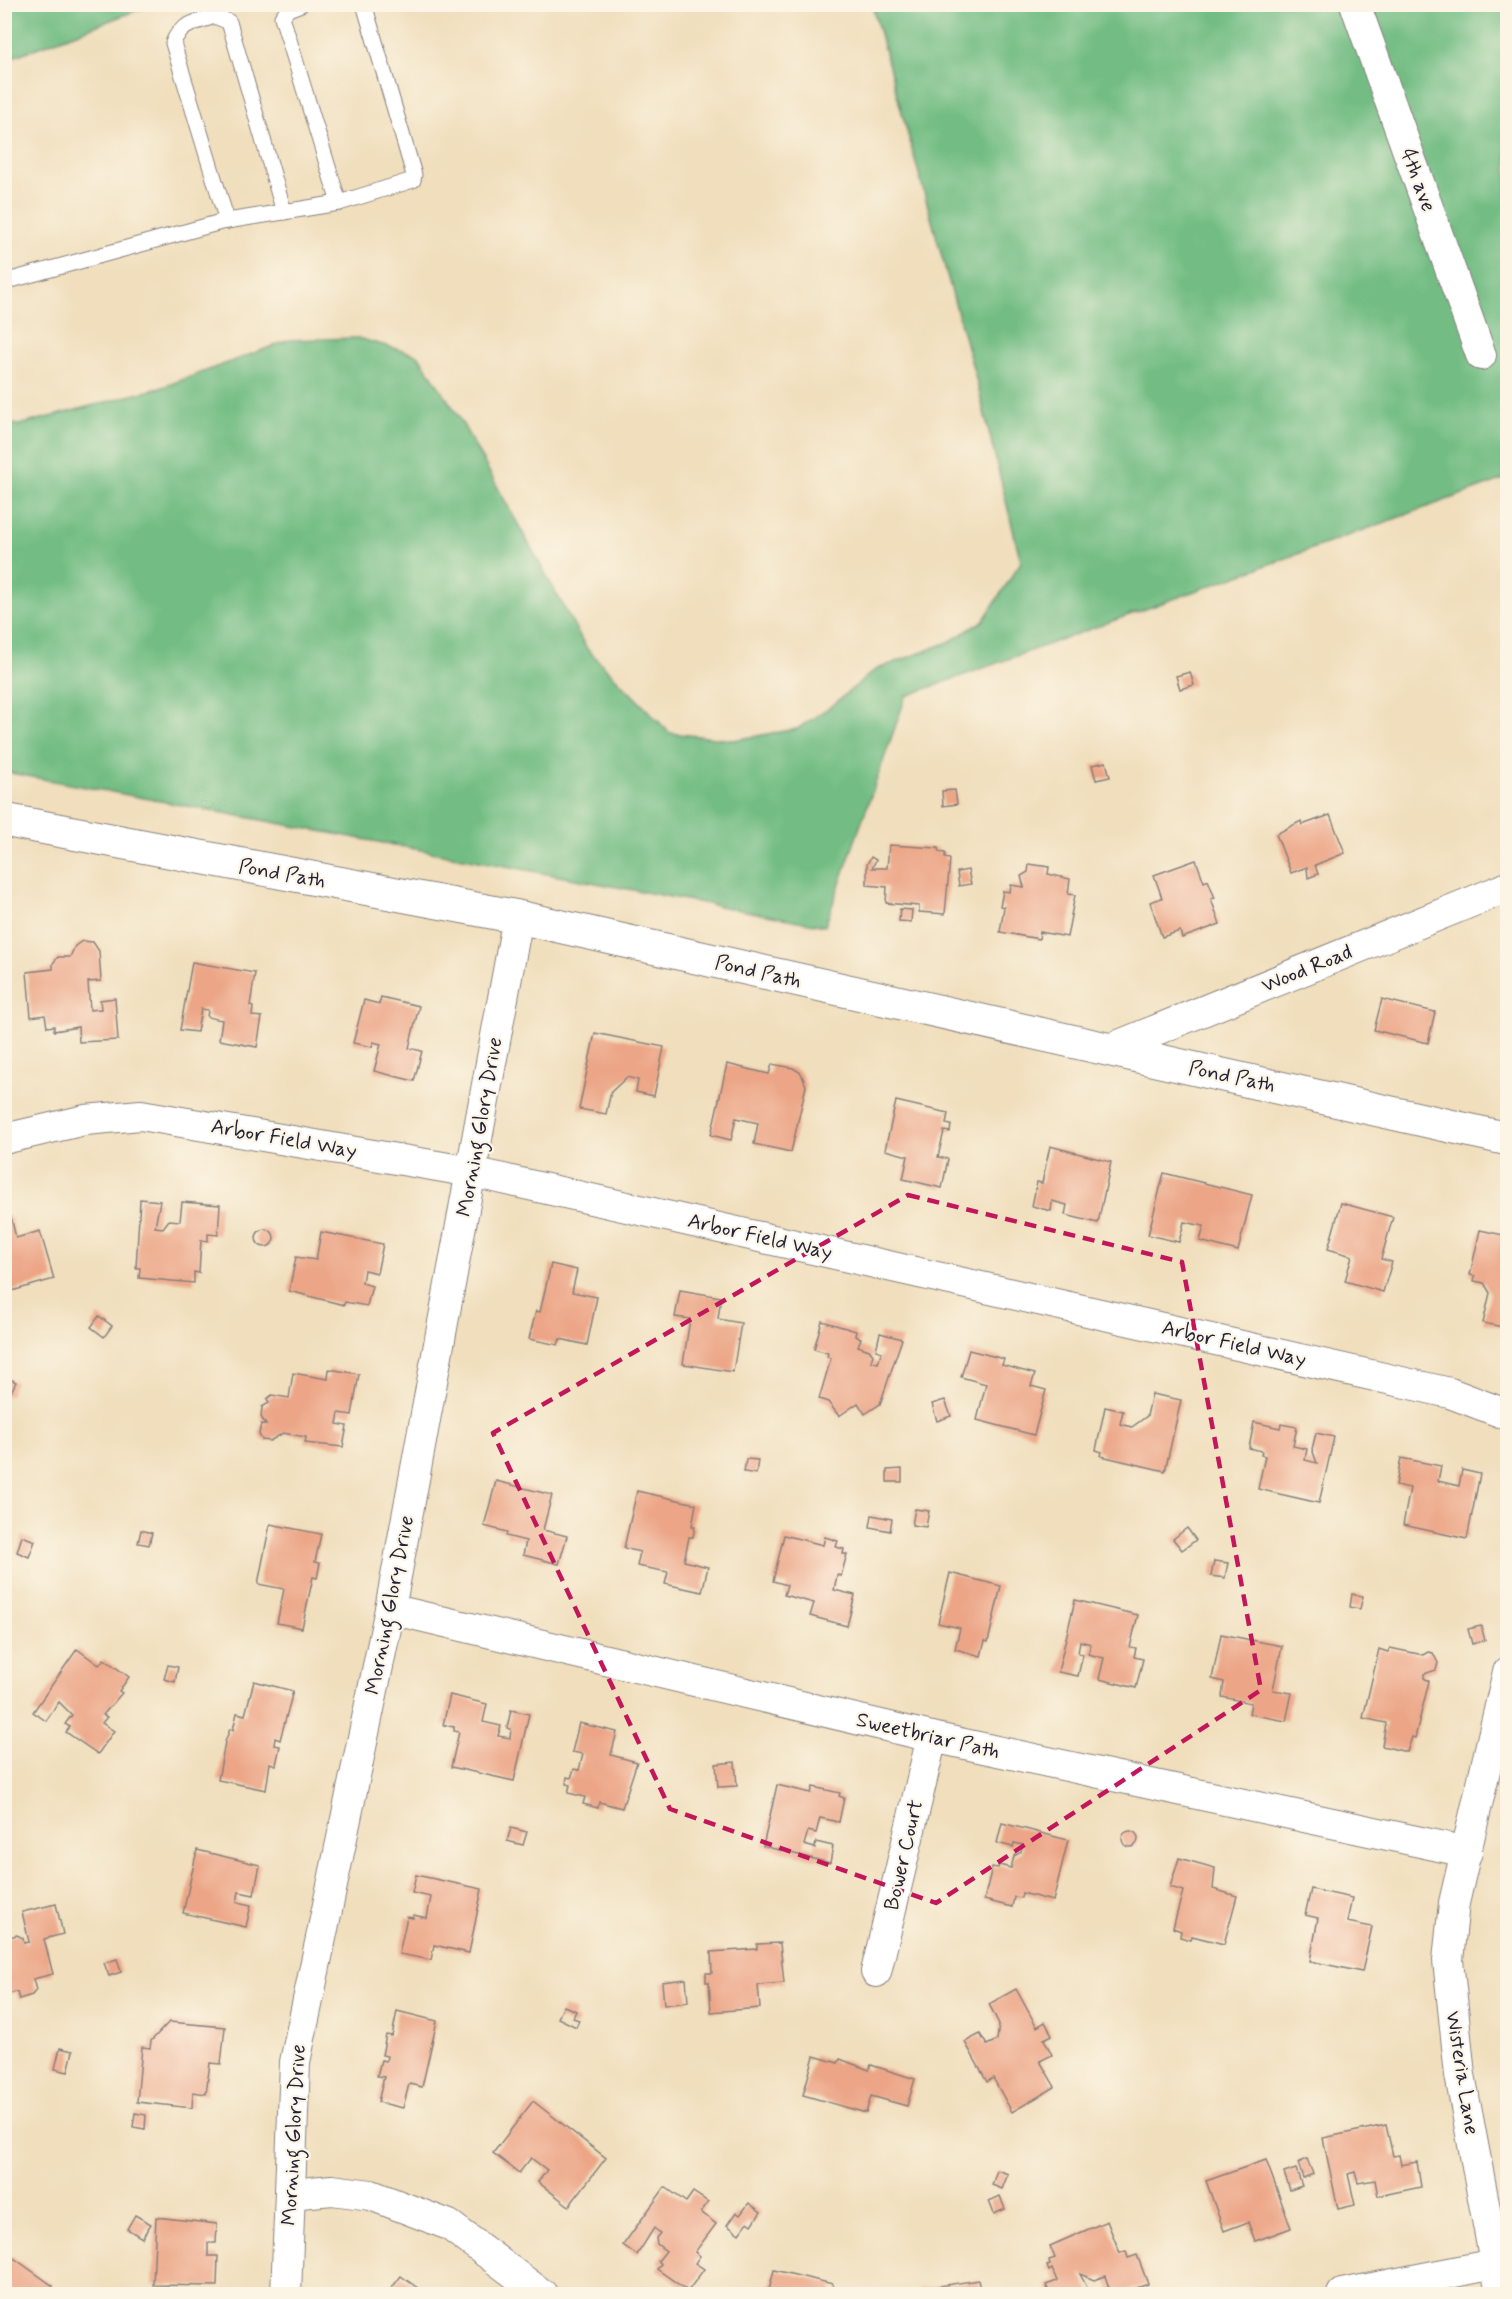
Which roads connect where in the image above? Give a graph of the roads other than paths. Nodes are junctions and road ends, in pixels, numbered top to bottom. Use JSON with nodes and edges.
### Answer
{"nodes":[{"id":1,"x":301,"y":4,"type":"edge"},
{"id":2,"x":364,"y":4,"type":"edge"},
{"id":3,"x":1355,"y":4,"type":"edge"},
{"id":4,"x":339,"y":203,"type":"junction"},
{"id":5,"x":284,"y":212,"type":"junction"},
{"id":6,"x":227,"y":221,"type":"junction"},
{"id":7,"x":4,"y":282,"type":"edge"},
{"id":8,"x":1481,"y":355,"type":"dead end"},
{"id":9,"x":4,"y":820,"type":"edge"},
{"id":10,"x":1508,"y":887,"type":"edge"},
{"id":11,"x":518,"y":917,"type":"junction"},
{"id":12,"x":1107,"y":1050,"type":"junction"},
{"id":13,"x":4,"y":1139,"type":"edge"},
{"id":14,"x":1508,"y":1139,"type":"edge"},
{"id":15,"x":472,"y":1172,"type":"junction"},
{"id":16,"x":1508,"y":1415,"type":"edge"},
{"id":17,"x":390,"y":1609,"type":"junction"},
{"id":18,"x":1508,"y":1672,"type":"edge"},
{"id":19,"x":932,"y":1737,"type":"junction"},
{"id":20,"x":1467,"y":1852,"type":"junction"},
{"id":21,"x":876,"y":1972,"type":"dead end"},
{"id":22,"x":290,"y":2194,"type":"junction"},
{"id":23,"x":1495,"y":2264,"type":"junction"},
{"id":24,"x":286,"y":2295,"type":"edge"},
{"id":25,"x":542,"y":2295,"type":"edge"},
{"id":26,"x":1342,"y":2295,"type":"edge"},
{"id":27,"x":1502,"y":2295,"type":"edge"}],
"edges":[{"from":1,"to":4,"type":"lane"},
{"from":2,"to":4,"type":"lane"},
{"from":3,"to":8,"type":"street","name":"4th ave"},
{"from":4,"to":5,"type":"lane"},
{"from":5,"to":6,"type":"lane"},
{"from":5,"to":6,"type":"lane"},
{"from":6,"to":7,"type":"lane"},
{"from":9,"to":11,"type":"street","name":"Pond Path"},
{"from":10,"to":12,"type":"street","name":"Wood Road"},
{"from":11,"to":12,"type":"street","name":"Pond Path"},
{"from":11,"to":15,"type":"street","name":"Morning Glory Drive"},
{"from":12,"to":14,"type":"street","name":"Pond Path"},
{"from":13,"to":15,"type":"street","name":"Arbor Field Way"},
{"from":15,"to":16,"type":"street","name":"Arbor Field Way"},
{"from":15,"to":17,"type":"street","name":"Morning Glory Drive"},
{"from":17,"to":19,"type":"street","name":"Sweetbriar Path"},
{"from":17,"to":22,"type":"street","name":"Morning Glory Drive"},
{"from":18,"to":20,"type":"street","name":"Wisteria Lane"},
{"from":19,"to":20,"type":"street","name":"Sweetbriar Path"},
{"from":19,"to":21,"type":"street","name":"Bower Court"},
{"from":20,"to":23,"type":"street","name":"Wisteria Lane"},
{"from":22,"to":24,"type":"street","name":"Morning Glory Drive"},
{"from":22,"to":25,"type":"street"},
{"from":23,"to":26,"type":"street"},
{"from":23,"to":27,"type":"street","name":"Wisteria Lane"}]}
